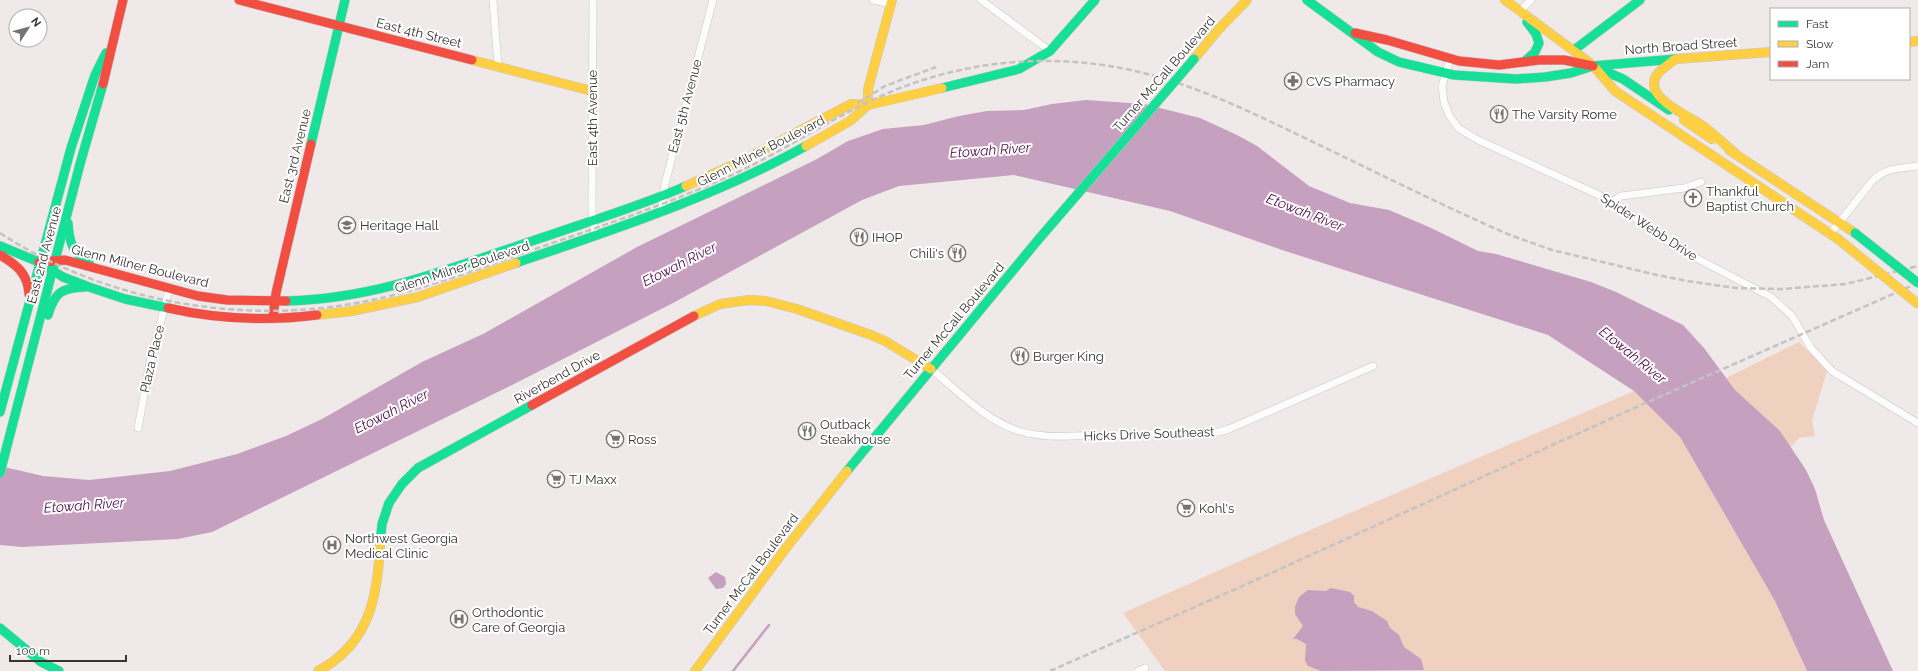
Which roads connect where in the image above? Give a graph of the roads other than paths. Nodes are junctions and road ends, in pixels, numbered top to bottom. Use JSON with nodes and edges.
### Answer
{"nodes":[{"id":1,"x":123,"y":0,"type":"edge"},
{"id":2,"x":239,"y":0,"type":"edge"},
{"id":3,"x":345,"y":0,"type":"edge"},
{"id":4,"x":493,"y":0,"type":"edge"},
{"id":5,"x":593,"y":0,"type":"edge"},
{"id":6,"x":713,"y":0,"type":"edge"},
{"id":7,"x":873,"y":0,"type":"edge"},
{"id":8,"x":981,"y":0,"type":"edge"},
{"id":9,"x":1095,"y":0,"type":"edge"},
{"id":10,"x":1308,"y":0,"type":"edge"},
{"id":11,"x":1505,"y":0,"type":"edge"},
{"id":12,"x":1531,"y":0,"type":"edge"},
{"id":13,"x":1640,"y":0,"type":"edge"},
{"id":14,"x":892,"y":2,"type":"edge"},
{"id":15,"x":1243,"y":2,"type":"edge"},
{"id":16,"x":1519,"y":12,"type":"junction"},
{"id":17,"x":339,"y":26,"type":"junction"},
{"id":18,"x":1351,"y":32,"type":"junction"},
{"id":19,"x":112,"y":43,"type":"junction"},
{"id":20,"x":1574,"y":50,"type":"junction"},
{"id":21,"x":1050,"y":51,"type":"junction"},
{"id":22,"x":1770,"y":52,"type":"edge"},
{"id":23,"x":1450,"y":59,"type":"junction"},
{"id":24,"x":1675,"y":60,"type":"junction"},
{"id":25,"x":1523,"y":62,"type":"junction"},
{"id":26,"x":1594,"y":66,"type":"junction"},
{"id":27,"x":498,"y":67,"type":"junction"},
{"id":28,"x":1444,"y":75,"type":"junction"},
{"id":29,"x":592,"y":91,"type":"junction"},
{"id":30,"x":868,"y":105,"type":"junction"},
{"id":31,"x":1736,"y":154,"type":"junction"},
{"id":32,"x":1918,"y":166,"type":"edge"},
{"id":33,"x":1701,"y":182,"type":"dead end"},
{"id":34,"x":662,"y":195,"type":"junction"},
{"id":35,"x":1611,"y":202,"type":"junction"},
{"id":36,"x":661,"y":213,"type":"junction"},
{"id":37,"x":67,"y":215,"type":"junction"},
{"id":38,"x":593,"y":220,"type":"junction"},
{"id":39,"x":1840,"y":222,"type":"junction"},
{"id":40,"x":595,"y":236,"type":"junction"},
{"id":41,"x":1834,"y":237,"type":"junction"},
{"id":42,"x":0,"y":246,"type":"edge"},
{"id":43,"x":0,"y":255,"type":"edge"},
{"id":44,"x":55,"y":260,"type":"junction"},
{"id":45,"x":40,"y":262,"type":"junction"},
{"id":46,"x":53,"y":270,"type":"junction"},
{"id":47,"x":114,"y":275,"type":"junction"},
{"id":48,"x":1918,"y":283,"type":"edge"},
{"id":49,"x":89,"y":287,"type":"junction"},
{"id":50,"x":169,"y":290,"type":"junction"},
{"id":51,"x":28,"y":301,"type":"junction"},
{"id":52,"x":275,"y":302,"type":"junction"},
{"id":53,"x":1918,"y":304,"type":"edge"},
{"id":54,"x":164,"y":308,"type":"junction"},
{"id":55,"x":273,"y":318,"type":"junction"},
{"id":56,"x":35,"y":339,"type":"junction"},
{"id":57,"x":1373,"y":366,"type":"dead end"},
{"id":58,"x":931,"y":369,"type":"junction"},
{"id":59,"x":0,"y":412,"type":"edge"},
{"id":60,"x":1918,"y":423,"type":"edge"},
{"id":61,"x":138,"y":428,"type":"dead end"},
{"id":62,"x":0,"y":473,"type":"edge"},
{"id":63,"x":0,"y":628,"type":"edge"},
{"id":64,"x":59,"y":671,"type":"edge"},
{"id":65,"x":318,"y":671,"type":"edge"},
{"id":66,"x":695,"y":671,"type":"edge"}],
"edges":[{"from":1,"to":19,"type":"main road","name":"East 2nd Avenue"},
{"from":2,"to":17,"type":"main road","name":"East 4th Street"},
{"from":3,"to":17,"type":"main road","name":"East 3rd Avenue"},
{"from":4,"to":27,"type":"street"},
{"from":5,"to":29,"type":"street","name":"East 4th Avenue"},
{"from":6,"to":34,"type":"street","name":"East 5th Avenue"},
{"from":7,"to":14,"type":"street"},
{"from":8,"to":21,"type":"street"},
{"from":9,"to":21,"type":"main road","name":"Glenn Milner Boulevard"},
{"from":10,"to":18,"type":"main road"},
{"from":11,"to":16,"type":"main road"},
{"from":12,"to":16,"type":"street"},
{"from":13,"to":20,"type":"main road"},
{"from":14,"to":30,"type":"main road"},
{"from":15,"to":58,"type":"main road","name":"Turner McCall Boulevard","bridge":true},
{"from":16,"to":20,"type":"main road"},
{"from":16,"to":25,"type":"main road"},
{"from":17,"to":27,"type":"main road","name":"East 4th Street"},
{"from":17,"to":52,"type":"main road","name":"East 3rd Avenue"},
{"from":18,"to":23,"type":"main road"},
{"from":18,"to":28,"type":"main road"},
{"from":19,"to":37,"type":"main road","name":"East 2nd Avenue"},
{"from":19,"to":45,"type":"main road","name":"East 2nd Avenue"},
{"from":20,"to":26,"type":"main road"},
{"from":21,"to":30,"type":"main road","name":"Glenn Milner Boulevard"},
{"from":22,"to":24,"type":"main road","name":"North Broad Street"},
{"from":23,"to":25,"type":"main road"},
{"from":23,"to":28,"type":"street","name":"Spider Webb Drive"},
{"from":24,"to":26,"type":"main road","name":"North Broad Street"},
{"from":24,"to":31,"type":"main road"},
{"from":25,"to":26,"type":"main road"},
{"from":26,"to":28,"type":"main road"},
{"from":26,"to":31,"type":"main road"},
{"from":26,"to":41,"type":"main road"},
{"from":27,"to":29,"type":"main road","name":"East 4th Street"},
{"from":28,"to":35,"type":"street","name":"Spider Webb Drive"},
{"from":29,"to":38,"type":"street","name":"East 4th Avenue"},
{"from":30,"to":34,"type":"main road","name":"Glenn Milner Boulevard"},
{"from":30,"to":36,"type":"main road","name":"Glenn Milner Boulevard"},
{"from":31,"to":39,"type":"main road"},
{"from":32,"to":39,"type":"street"},
{"from":33,"to":35,"type":"street"},
{"from":34,"to":36,"type":"street","name":"East 5th Avenue"},
{"from":34,"to":38,"type":"main road","name":"Glenn Milner Boulevard"},
{"from":35,"to":60,"type":"street","name":"Spider Webb Drive"},
{"from":36,"to":40,"type":"main road","name":"Glenn Milner Boulevard"},
{"from":37,"to":44,"type":"main road","name":"East 2nd Avenue"},
{"from":37,"to":47,"type":"main road"},
{"from":38,"to":40,"type":"street","name":"East 4th Avenue"},
{"from":38,"to":52,"type":"main road","name":"Glenn Milner Boulevard"},
{"from":39,"to":41,"type":"street"},
{"from":39,"to":48,"type":"main road","bridge":true},
{"from":40,"to":55,"type":"main road","name":"Glenn Milner Boulevard"},
{"from":41,"to":53,"type":"main road","bridge":true},
{"from":42,"to":45,"type":"main road","name":"Glenn Milner Boulevard"},
{"from":43,"to":51,"type":"main road"},
{"from":44,"to":45,"type":"main road","name":"Glenn Milner Boulevard"},
{"from":44,"to":46,"type":"main road","name":"East 2nd Avenue"},
{"from":44,"to":47,"type":"main road","name":"Glenn Milner Boulevard"},
{"from":45,"to":46,"type":"main road","name":"Glenn Milner Boulevard"},
{"from":45,"to":51,"type":"main road","name":"East 2nd Avenue"},
{"from":46,"to":49,"type":"main road","name":"Glenn Milner Boulevard"},
{"from":46,"to":56,"type":"main road","name":"East 2nd Avenue"},
{"from":47,"to":50,"type":"main road","name":"Glenn Milner Boulevard"},
{"from":49,"to":54,"type":"main road","name":"Glenn Milner Boulevard"},
{"from":49,"to":56,"type":"main road"},
{"from":50,"to":52,"type":"main road","name":"Glenn Milner Boulevard"},
{"from":50,"to":54,"type":"street","name":"Plaza Place"},
{"from":51,"to":59,"type":"main road","name":"East 2nd Avenue"},
{"from":52,"to":55,"type":"main road","name":"East 3rd Avenue"},
{"from":54,"to":55,"type":"main road","name":"Glenn Milner Boulevard"},
{"from":54,"to":61,"type":"street","name":"Plaza Place"},
{"from":56,"to":62,"type":"main road","name":"East 2nd Avenue"},
{"from":57,"to":58,"type":"street","name":"Hicks Drive Southeast"},
{"from":58,"to":65,"type":"main road","name":"Riverbend Drive"},
{"from":58,"to":66,"type":"main road","name":"Turner McCall Boulevard"},
{"from":63,"to":64,"type":"main road"}]}
